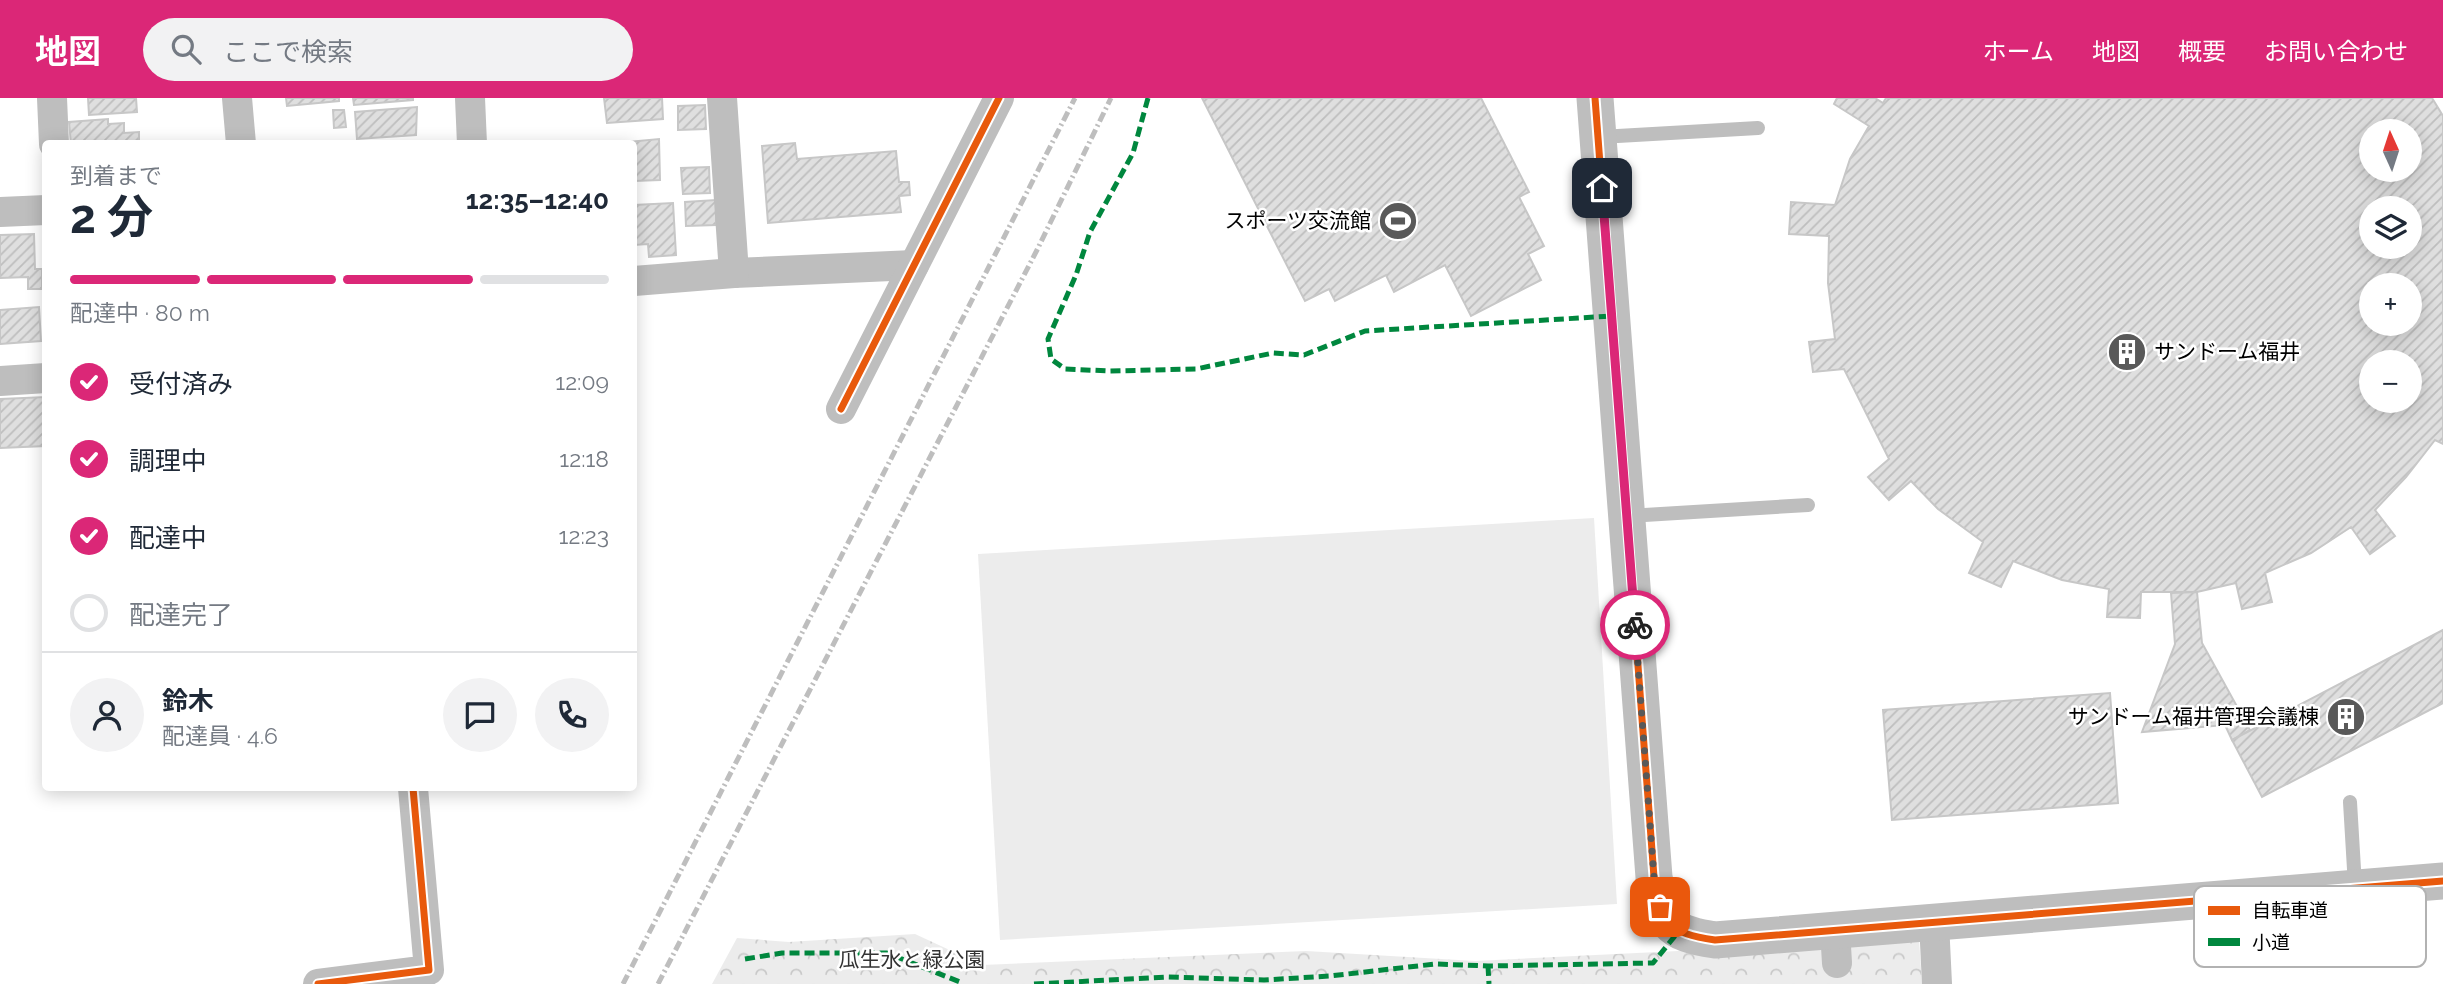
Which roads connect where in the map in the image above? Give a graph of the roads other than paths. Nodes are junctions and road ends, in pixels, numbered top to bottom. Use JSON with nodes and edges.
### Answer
{"nodes":[{"id":1,"x":52,"y":98,"type":"edge"},
{"id":2,"x":237,"y":98,"type":"edge"},
{"id":3,"x":470,"y":98,"type":"edge"},
{"id":4,"x":722,"y":98,"type":"edge"},
{"id":5,"x":999,"y":98,"type":"edge"},
{"id":6,"x":1595,"y":98,"type":"edge"},
{"id":7,"x":1758,"y":128,"type":"dead end"},
{"id":8,"x":1598,"y":137,"type":"junction"},
{"id":9,"x":54,"y":140,"type":"edge"},
{"id":10,"x":241,"y":140,"type":"edge"},
{"id":11,"x":472,"y":140,"type":"edge"},
{"id":12,"x":42,"y":210,"type":"edge"},
{"id":13,"x":0,"y":212,"type":"edge"},
{"id":14,"x":914,"y":265,"type":"junction"},
{"id":15,"x":734,"y":273,"type":"junction"},
{"id":16,"x":637,"y":281,"type":"edge"},
{"id":17,"x":42,"y":378,"type":"edge"},
{"id":18,"x":0,"y":381,"type":"edge"},
{"id":19,"x":841,"y":409,"type":"dead end"},
{"id":20,"x":1808,"y":505,"type":"dead end"},
{"id":21,"x":1627,"y":516,"type":"junction"},
{"id":22,"x":413,"y":791,"type":"edge"},
{"id":23,"x":2350,"y":802,"type":"dead end"},
{"id":24,"x":2443,"y":881,"type":"edge"},
{"id":25,"x":2355,"y":886,"type":"edge"},
{"id":26,"x":2380,"y":886,"type":"edge"},
{"id":27,"x":2194,"y":901,"type":"edge"},
{"id":28,"x":1934,"y":922,"type":"junction"},
{"id":29,"x":318,"y":984,"type":"edge"},
{"id":30,"x":1937,"y":984,"type":"edge"}],
"edges":[{"from":1,"to":9,"type":"street"},
{"from":2,"to":10,"type":"street"},
{"from":3,"to":11,"type":"street"},
{"from":4,"to":15,"type":"street"},
{"from":5,"to":14,"type":"street"},
{"from":6,"to":8,"type":"street"},
{"from":7,"to":8,"type":"lane"},
{"from":8,"to":21,"type":"street"},
{"from":12,"to":13,"type":"street"},
{"from":14,"to":15,"type":"street"},
{"from":14,"to":19,"type":"street"},
{"from":15,"to":16,"type":"street"},
{"from":17,"to":18,"type":"street"},
{"from":20,"to":21,"type":"lane"},
{"from":21,"to":28,"type":"street"},
{"from":22,"to":29,"type":"street"},
{"from":23,"to":25,"type":"lane"},
{"from":24,"to":26,"type":"street"},
{"from":27,"to":28,"type":"street"},
{"from":28,"to":30,"type":"street"}]}
